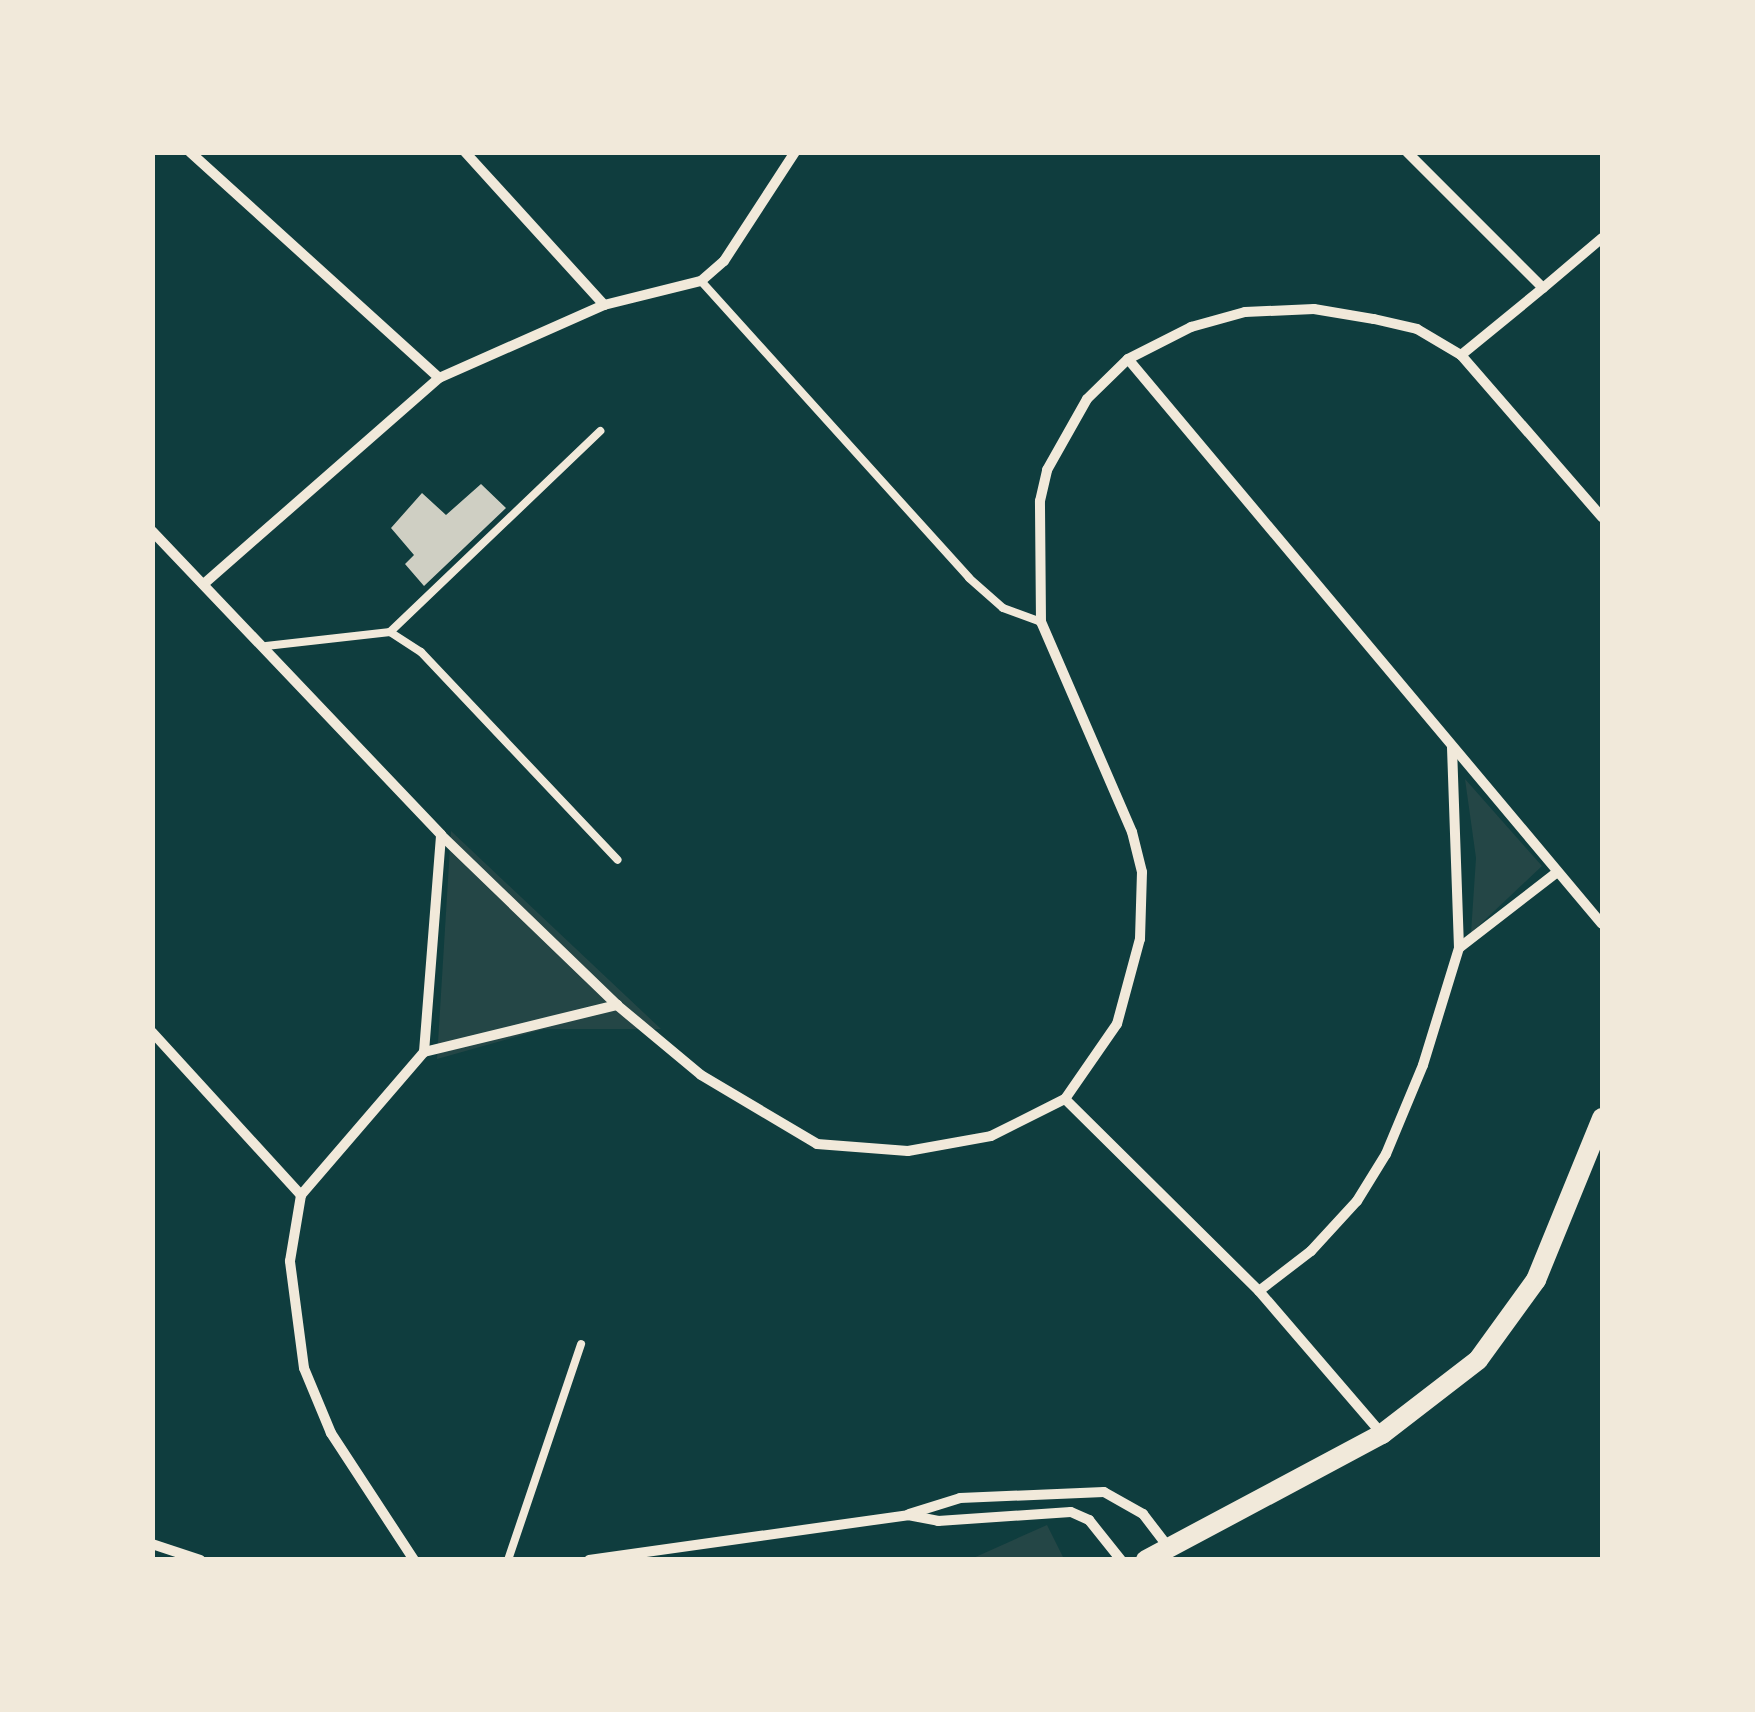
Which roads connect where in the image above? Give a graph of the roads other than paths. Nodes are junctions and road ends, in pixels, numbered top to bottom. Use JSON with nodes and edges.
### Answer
{"nodes":[{"id":1,"x":190,"y":152,"type":"edge"},
{"id":2,"x":465,"y":152,"type":"edge"},
{"id":3,"x":795,"y":152,"type":"edge"},
{"id":4,"x":1407,"y":152,"type":"edge"},
{"id":5,"x":1602,"y":238,"type":"edge"},
{"id":6,"x":701,"y":281,"type":"junction"},
{"id":7,"x":1543,"y":288,"type":"junction"},
{"id":8,"x":604,"y":305,"type":"junction"},
{"id":9,"x":1461,"y":355,"type":"junction"},
{"id":10,"x":1128,"y":359,"type":"junction"},
{"id":11,"x":438,"y":378,"type":"junction"},
{"id":12,"x":600,"y":431,"type":"dead end"},
{"id":13,"x":1602,"y":518,"type":"edge"},
{"id":14,"x":152,"y":531,"type":"edge"},
{"id":15,"x":206,"y":582,"type":"junction"},
{"id":16,"x":1041,"y":622,"type":"junction"},
{"id":17,"x":390,"y":632,"type":"junction"},
{"id":18,"x":266,"y":646,"type":"junction"},
{"id":19,"x":1452,"y":747,"type":"junction"},
{"id":20,"x":441,"y":835,"type":"junction"},
{"id":21,"x":618,"y":860,"type":"dead end"},
{"id":22,"x":1556,"y":873,"type":"junction"},
{"id":23,"x":1602,"y":924,"type":"edge"},
{"id":24,"x":1460,"y":948,"type":"junction"},
{"id":25,"x":618,"y":1006,"type":"junction"},
{"id":26,"x":152,"y":1032,"type":"edge"},
{"id":27,"x":424,"y":1052,"type":"junction"},
{"id":28,"x":1065,"y":1099,"type":"junction"},
{"id":29,"x":1602,"y":1118,"type":"edge"},
{"id":30,"x":301,"y":1195,"type":"junction"},
{"id":31,"x":1259,"y":1291,"type":"junction"},
{"id":32,"x":581,"y":1344,"type":"dead end"},
{"id":33,"x":1382,"y":1434,"type":"junction"},
{"id":34,"x":908,"y":1515,"type":"junction"},
{"id":35,"x":152,"y":1544,"type":"edge"},
{"id":36,"x":1169,"y":1548,"type":"junction"},
{"id":37,"x":200,"y":1560,"type":"edge"},
{"id":38,"x":414,"y":1560,"type":"edge"},
{"id":39,"x":508,"y":1560,"type":"edge"},
{"id":40,"x":588,"y":1560,"type":"edge"},
{"id":41,"x":1120,"y":1560,"type":"edge"},
{"id":42,"x":1146,"y":1560,"type":"edge"}],
"edges":[{"from":1,"to":11,"type":"street"},
{"from":2,"to":8,"type":"street"},
{"from":3,"to":6,"type":"street"},
{"from":4,"to":7,"type":"street"},
{"from":5,"to":7,"type":"street"},
{"from":6,"to":8,"type":"street"},
{"from":6,"to":16,"type":"lane"},
{"from":7,"to":9,"type":"street"},
{"from":8,"to":11,"type":"street"},
{"from":9,"to":10,"type":"street"},
{"from":9,"to":13,"type":"street"},
{"from":10,"to":16,"type":"street"},
{"from":10,"to":19,"type":"street"},
{"from":11,"to":15,"type":"street"},
{"from":12,"to":17,"type":"lane"},
{"from":14,"to":15,"type":"street"},
{"from":15,"to":18,"type":"street"},
{"from":16,"to":28,"type":"street"},
{"from":17,"to":18,"type":"lane"},
{"from":17,"to":21,"type":"lane"},
{"from":18,"to":20,"type":"street"},
{"from":19,"to":22,"type":"street"},
{"from":19,"to":24,"type":"street"},
{"from":20,"to":25,"type":"street"},
{"from":20,"to":27,"type":"street"},
{"from":22,"to":23,"type":"street"},
{"from":22,"to":24,"type":"street"},
{"from":24,"to":31,"type":"street"},
{"from":25,"to":27,"type":"street"},
{"from":25,"to":28,"type":"street"},
{"from":26,"to":30,"type":"street"},
{"from":27,"to":30,"type":"street"},
{"from":28,"to":31,"type":"street"},
{"from":29,"to":33,"type":"main road"},
{"from":30,"to":38,"type":"street"},
{"from":31,"to":33,"type":"street"},
{"from":32,"to":39,"type":"lane"},
{"from":33,"to":36,"type":"main road"},
{"from":34,"to":36,"type":"street"},
{"from":34,"to":40,"type":"street"},
{"from":34,"to":41,"type":"street"},
{"from":35,"to":37,"type":"street"},
{"from":36,"to":42,"type":"main road"}]}
